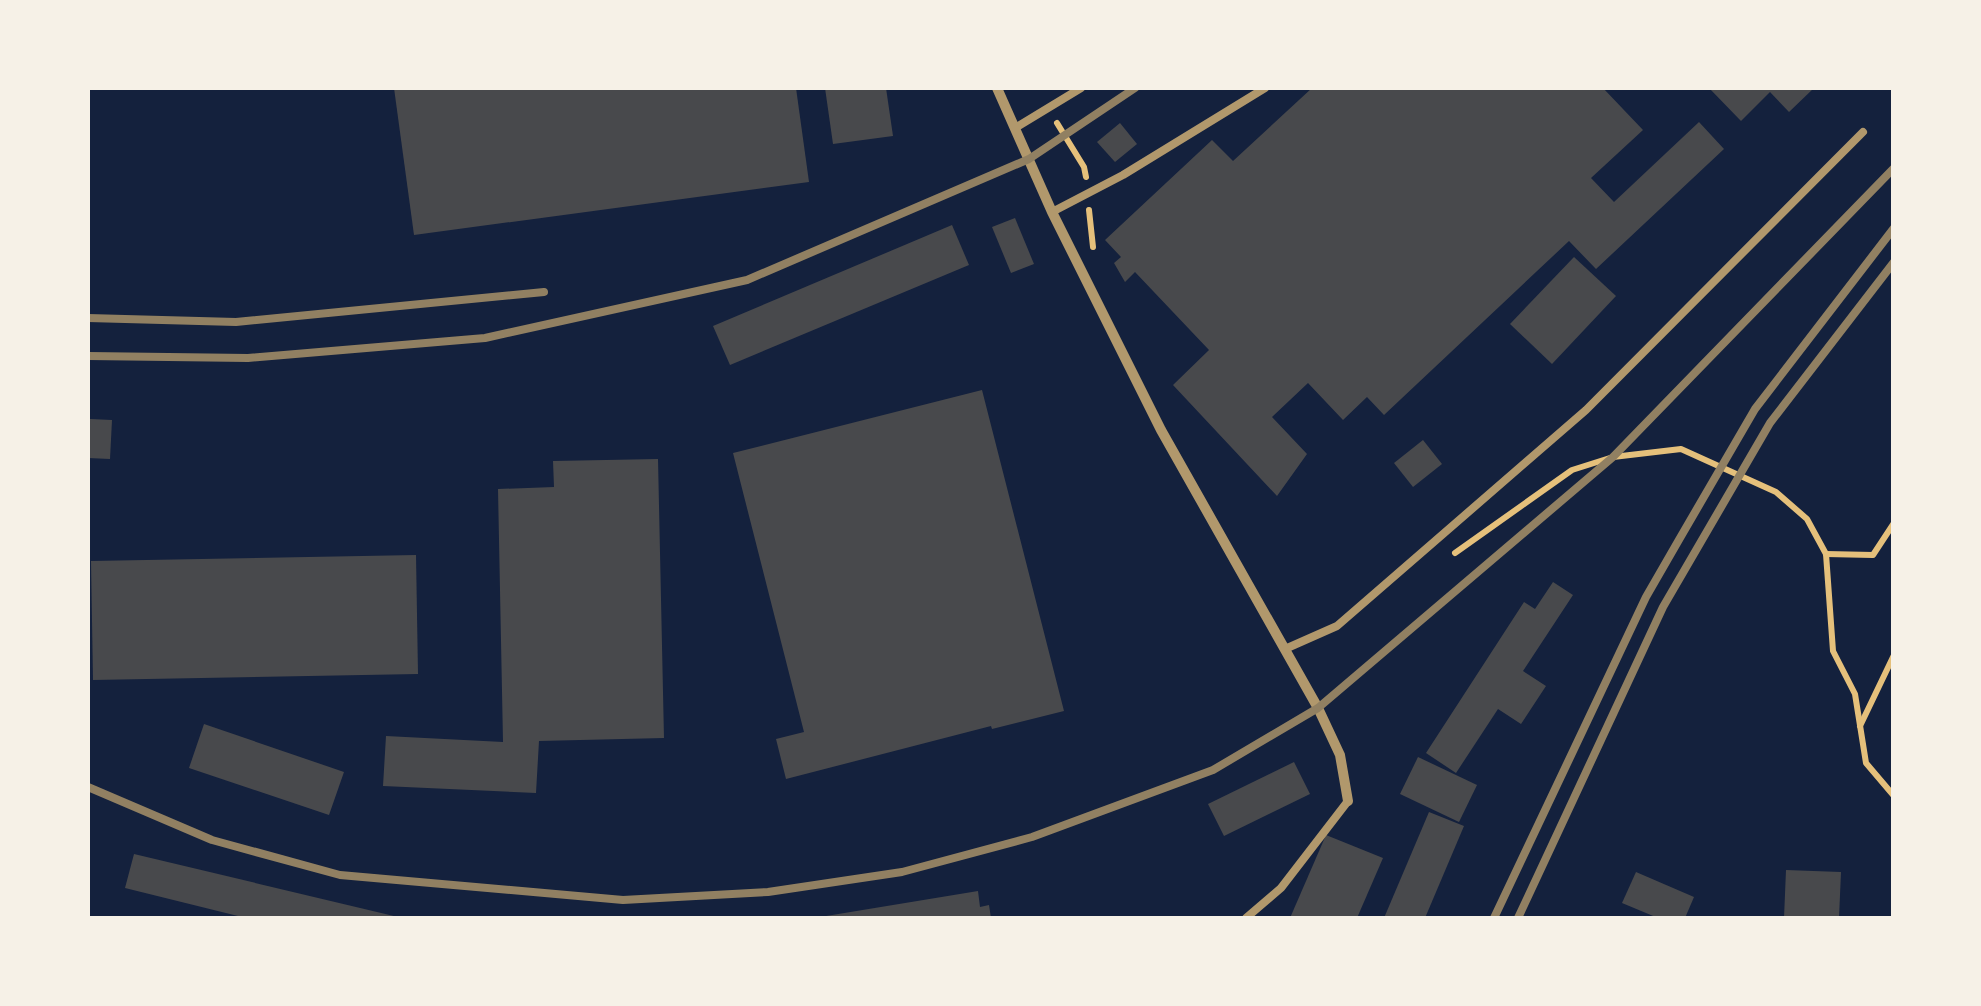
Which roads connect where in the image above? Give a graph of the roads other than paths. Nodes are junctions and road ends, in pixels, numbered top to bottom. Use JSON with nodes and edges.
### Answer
{"nodes":[{"id":1,"x":997,"y":88,"type":"edge"},
{"id":2,"x":1081,"y":88,"type":"edge"},
{"id":3,"x":1265,"y":88,"type":"edge"},
{"id":4,"x":1015,"y":128,"type":"junction"},
{"id":5,"x":1862,"y":132,"type":"dead end"},
{"id":6,"x":1052,"y":212,"type":"junction"},
{"id":7,"x":1285,"y":649,"type":"junction"},
{"id":8,"x":1348,"y":801,"type":"joint"},
{"id":9,"x":1246,"y":918,"type":"edge"}],
"edges":[{"from":1,"to":4,"type":"street"},
{"from":2,"to":4,"type":"lane"},
{"from":3,"to":6,"type":"lane"},
{"from":4,"to":6,"type":"street"},
{"from":5,"to":7,"type":"lane"},
{"from":6,"to":7,"type":"street"},
{"from":7,"to":8,"type":"street"},
{"from":8,"to":9,"type":"lane"}]}
